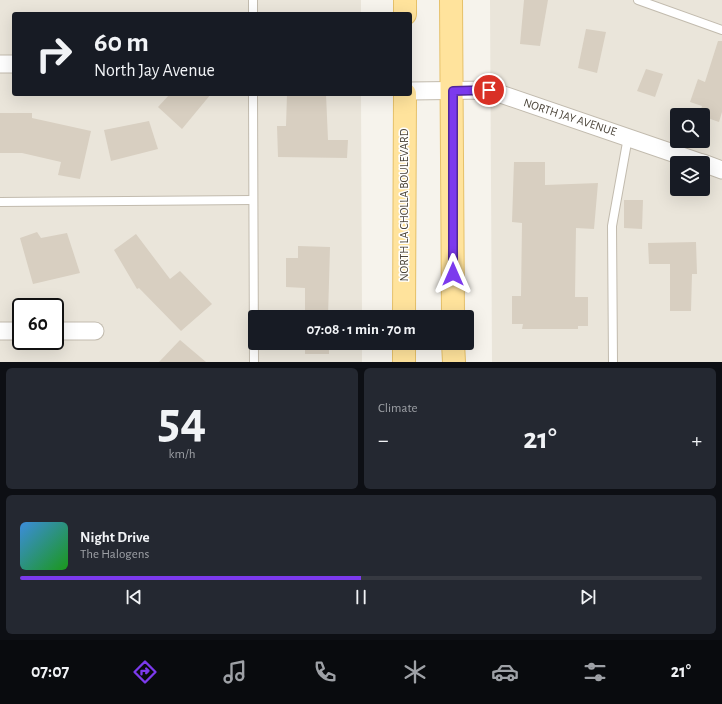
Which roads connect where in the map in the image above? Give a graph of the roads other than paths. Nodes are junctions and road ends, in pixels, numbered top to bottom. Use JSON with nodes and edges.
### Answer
{"nodes":[{"id":1,"x":253,"y":0,"type":"edge"},
{"id":2,"x":405,"y":0,"type":"edge"},
{"id":3,"x":451,"y":0,"type":"edge"},
{"id":4,"x":638,"y":0,"type":"edge"},
{"id":5,"x":253,"y":12,"type":"edge"},
{"id":6,"x":405,"y":12,"type":"edge"},
{"id":7,"x":722,"y":30,"type":"edge"},
{"id":8,"x":0,"y":64,"type":"edge"},
{"id":9,"x":12,"y":64,"type":"edge"},
{"id":10,"x":412,"y":91,"type":"edge"},
{"id":11,"x":453,"y":91,"type":"junction"},
{"id":12,"x":253,"y":96,"type":"edge"},
{"id":13,"x":405,"y":96,"type":"edge"},
{"id":14,"x":628,"y":137,"type":"junction"},
{"id":15,"x":682,"y":156,"type":"edge"},
{"id":16,"x":710,"y":166,"type":"edge"},
{"id":17,"x":722,"y":170,"type":"edge"},
{"id":18,"x":253,"y":200,"type":"junction"},
{"id":19,"x":0,"y":202,"type":"edge"},
{"id":20,"x":404,"y":310,"type":"edge"},
{"id":21,"x":453,"y":310,"type":"edge"},
{"id":22,"x":0,"y":331,"type":"edge"},
{"id":23,"x":12,"y":331,"type":"edge"},
{"id":24,"x":64,"y":331,"type":"edge"},
{"id":25,"x":95,"y":331,"type":"dead end"},
{"id":26,"x":404,"y":350,"type":"edge"},
{"id":27,"x":454,"y":350,"type":"edge"},
{"id":28,"x":254,"y":362,"type":"edge"},
{"id":29,"x":404,"y":362,"type":"edge"},
{"id":30,"x":454,"y":362,"type":"edge"},
{"id":31,"x":613,"y":362,"type":"edge"}],
"edges":[{"from":1,"to":5,"type":"lane"},
{"from":2,"to":6,"type":"main road"},
{"from":3,"to":11,"type":"main road"},
{"from":4,"to":7,"type":"lane"},
{"from":8,"to":9,"type":"street"},
{"from":10,"to":11,"type":"street","name":"NORTH JAY AVENUE"},
{"from":11,"to":14,"type":"street","name":"NORTH JAY AVENUE"},
{"from":11,"to":21,"type":"main road"},
{"from":12,"to":18,"type":"lane"},
{"from":13,"to":20,"type":"main road","name":"NORTH LA CHOLLA BOULEVARD"},
{"from":14,"to":15,"type":"street","name":"NORTH JAY AVENUE"},
{"from":14,"to":31,"type":"lane"},
{"from":16,"to":17,"type":"street","name":"NORTH JAY AVENUE"},
{"from":18,"to":19,"type":"lane"},
{"from":18,"to":28,"type":"lane"},
{"from":22,"to":23,"type":"street"},
{"from":24,"to":25,"type":"street"},
{"from":26,"to":29,"type":"main road"},
{"from":27,"to":30,"type":"main road"}]}
